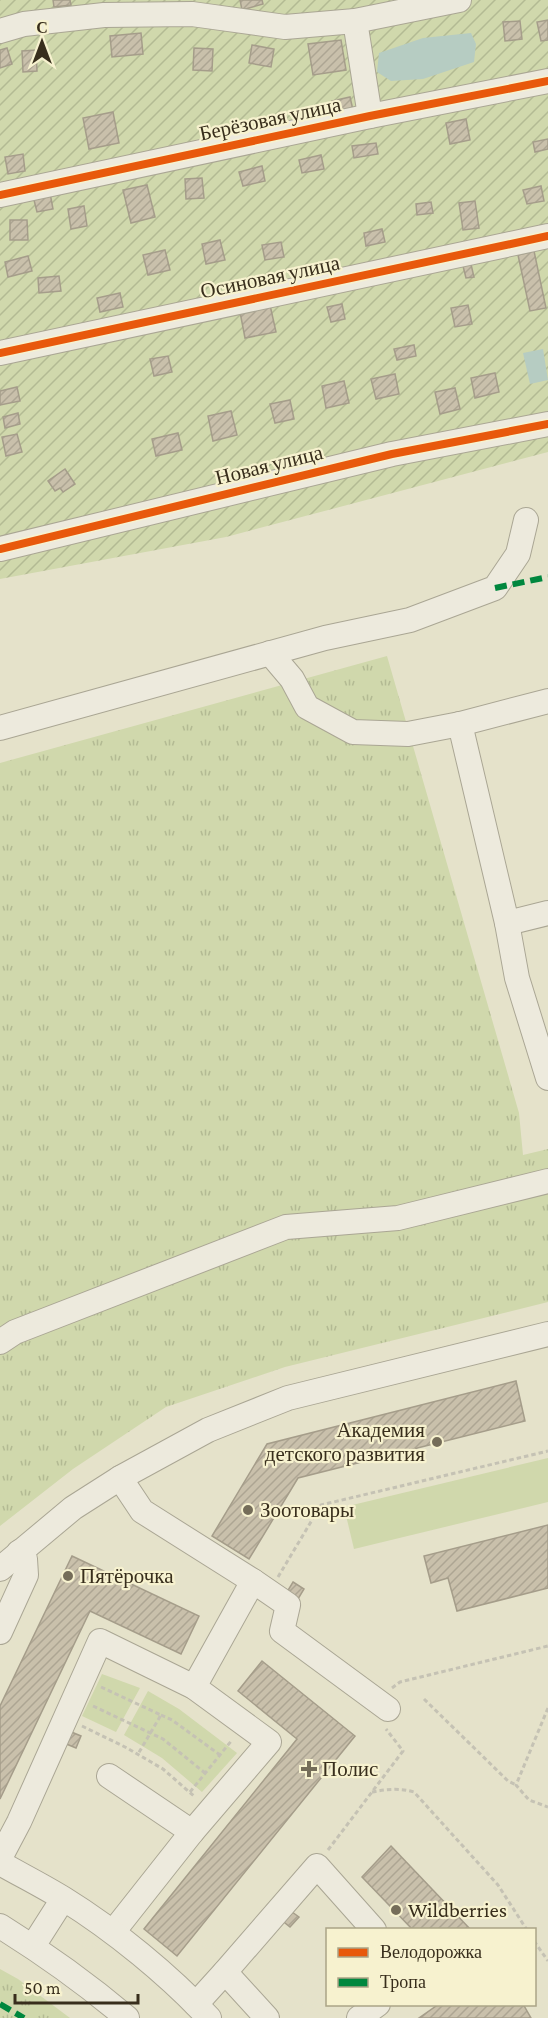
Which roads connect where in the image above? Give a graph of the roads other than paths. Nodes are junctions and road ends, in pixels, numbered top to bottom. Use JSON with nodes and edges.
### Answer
{"nodes":[{"id":1,"x":459,"y":0,"type":"edge"},
{"id":2,"x":195,"y":7,"type":"edge"},
{"id":3,"x":355,"y":21,"type":"junction"},
{"id":4,"x":0,"y":31,"type":"edge"},
{"id":5,"x":548,"y":81,"type":"edge"},
{"id":6,"x":370,"y":116,"type":"junction"},
{"id":7,"x":0,"y":195,"type":"edge"},
{"id":8,"x":548,"y":236,"type":"edge"},
{"id":9,"x":0,"y":352,"type":"edge"},
{"id":10,"x":548,"y":424,"type":"edge"},
{"id":11,"x":526,"y":520,"type":"dead end"},
{"id":12,"x":0,"y":549,"type":"edge"},
{"id":13,"x":270,"y":653,"type":"junction"},
{"id":14,"x":548,"y":701,"type":"edge"},
{"id":15,"x":460,"y":724,"type":"junction"},
{"id":16,"x":0,"y":728,"type":"edge"},
{"id":17,"x":548,"y":913,"type":"edge"},
{"id":18,"x":507,"y":923,"type":"junction"},
{"id":19,"x":548,"y":1078,"type":"edge"},
{"id":20,"x":548,"y":1181,"type":"edge"},
{"id":21,"x":548,"y":1334,"type":"edge"},
{"id":22,"x":0,"y":1342,"type":"edge"},
{"id":23,"x":120,"y":1478,"type":"junction"},
{"id":24,"x":19,"y":1552,"type":"junction"},
{"id":25,"x":0,"y":1569,"type":"edge"},
{"id":26,"x":261,"y":1586,"type":"junction"},
{"id":27,"x":0,"y":1632,"type":"edge"},
{"id":28,"x":194,"y":1687,"type":"junction"},
{"id":29,"x":386,"y":1710,"type":"road end"},
{"id":30,"x":109,"y":1776,"type":"dead end"},
{"id":31,"x":192,"y":1832,"type":"junction"},
{"id":32,"x":0,"y":1858,"type":"edge"},
{"id":33,"x":0,"y":1863,"type":"edge"},
{"id":34,"x":63,"y":1899,"type":"junction"},
{"id":35,"x":0,"y":1926,"type":"edge"},
{"id":36,"x":373,"y":1928,"type":"edge"},
{"id":37,"x":113,"y":1932,"type":"junction"},
{"id":38,"x":33,"y":1946,"type":"junction"},
{"id":39,"x":225,"y":1972,"type":"junction"},
{"id":40,"x":375,"y":2006,"type":"edge"},
{"id":41,"x":202,"y":2011,"type":"edge"},
{"id":42,"x":127,"y":2018,"type":"edge"},
{"id":43,"x":267,"y":2018,"type":"edge"},
{"id":44,"x":359,"y":2018,"type":"edge"}],
"edges":[{"from":1,"to":3,"type":"street"},
{"from":2,"to":3,"type":"street"},
{"from":2,"to":4,"type":"street"},
{"from":3,"to":6,"type":"street"},
{"from":5,"to":6,"type":"street","name":"Берёзовая улица"},
{"from":6,"to":7,"type":"street","name":"Берёзовая улица"},
{"from":8,"to":9,"type":"street","name":"Осиновая улица"},
{"from":10,"to":12,"type":"street","name":"Новая улица"},
{"from":11,"to":13,"type":"street"},
{"from":13,"to":15,"type":"street"},
{"from":13,"to":16,"type":"street"},
{"from":14,"to":15,"type":"street"},
{"from":15,"to":18,"type":"street"},
{"from":17,"to":18,"type":"street"},
{"from":18,"to":19,"type":"street"},
{"from":20,"to":22,"type":"street"},
{"from":21,"to":23,"type":"street"},
{"from":23,"to":24,"type":"street"},
{"from":23,"to":26,"type":"street"},
{"from":24,"to":25,"type":"street"},
{"from":24,"to":27,"type":"street"},
{"from":26,"to":28,"type":"street"},
{"from":26,"to":29,"type":"street"},
{"from":28,"to":31,"type":"street"},
{"from":28,"to":32,"type":"street"},
{"from":30,"to":31,"type":"street"},
{"from":31,"to":37,"type":"street"},
{"from":33,"to":34,"type":"street"},
{"from":34,"to":37,"type":"street"},
{"from":34,"to":38,"type":"street"},
{"from":35,"to":38,"type":"street"},
{"from":36,"to":39,"type":"street"},
{"from":37,"to":41,"type":"street"},
{"from":38,"to":42,"type":"street"},
{"from":39,"to":41,"type":"street"},
{"from":39,"to":43,"type":"street"},
{"from":40,"to":44,"type":"street"}]}
